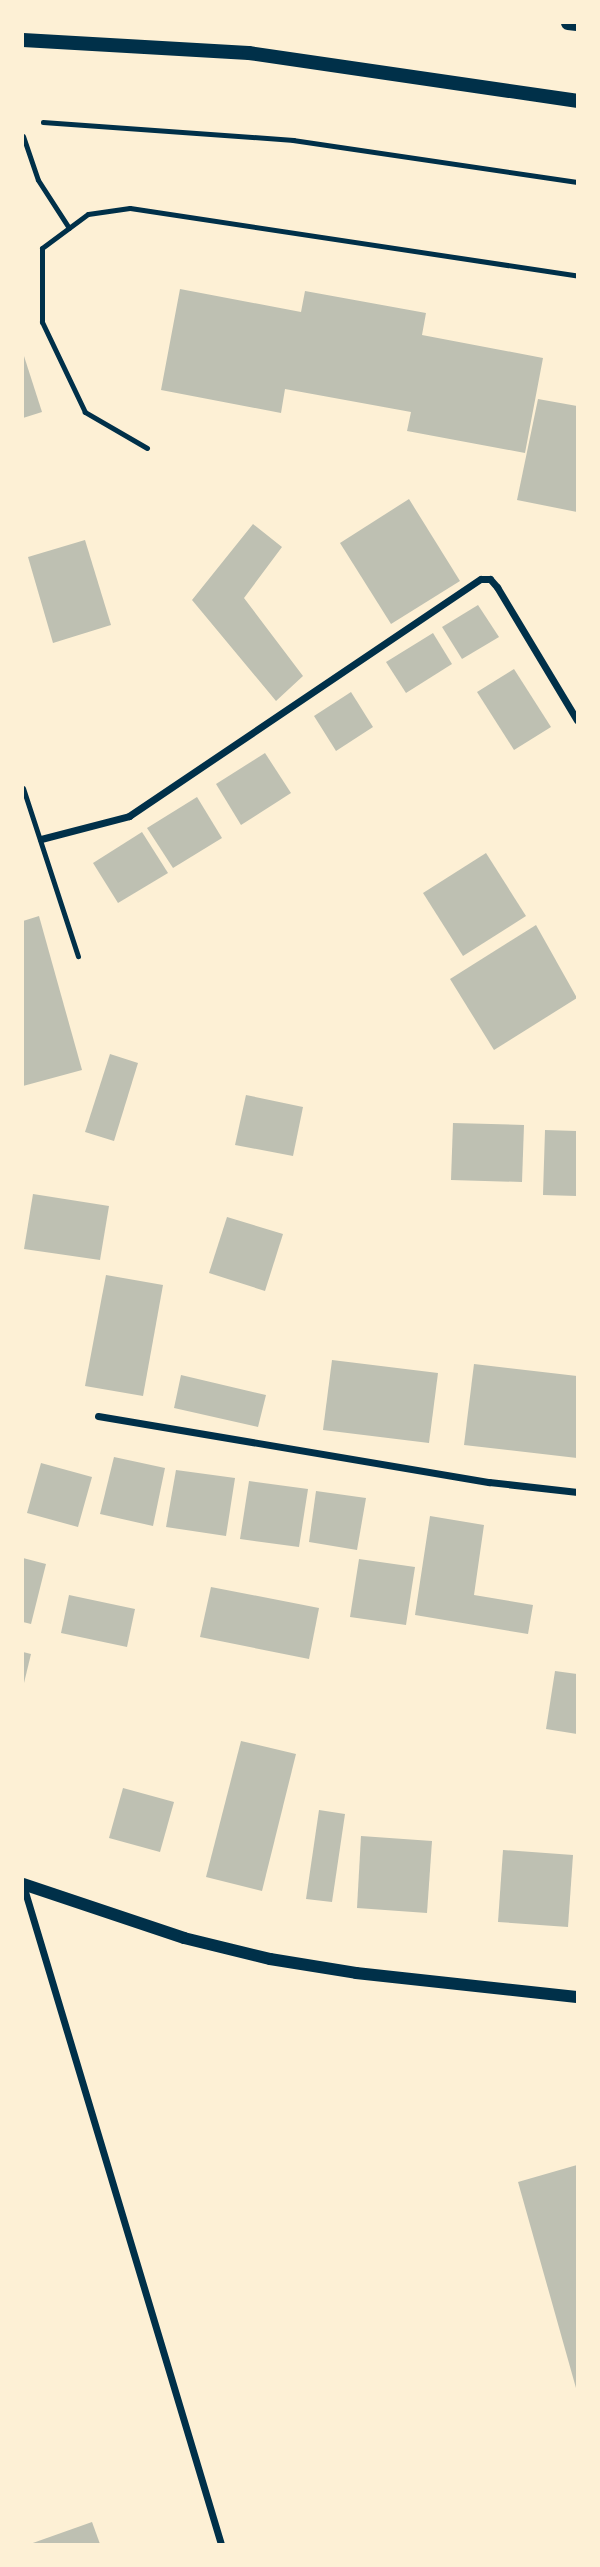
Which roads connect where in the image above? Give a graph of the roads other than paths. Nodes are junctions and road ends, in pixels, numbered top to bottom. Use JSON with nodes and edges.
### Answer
{"nodes":[{"id":1,"x":568,"y":23,"type":"edge"},
{"id":2,"x":577,"y":24,"type":"edge"},
{"id":3,"x":23,"y":40,"type":"edge"},
{"id":4,"x":577,"y":101,"type":"edge"},
{"id":5,"x":23,"y":136,"type":"edge"},
{"id":6,"x":69,"y":228,"type":"junction"},
{"id":7,"x":577,"y":276,"type":"edge"},
{"id":8,"x":147,"y":449,"type":"dead end"},
{"id":9,"x":577,"y":720,"type":"edge"},
{"id":10,"x":23,"y":788,"type":"edge"},
{"id":11,"x":41,"y":839,"type":"junction"},
{"id":12,"x":78,"y":956,"type":"dead end"},
{"id":13,"x":98,"y":1416,"type":"dead end"},
{"id":14,"x":577,"y":1492,"type":"edge"},
{"id":15,"x":23,"y":1884,"type":"edge"},
{"id":16,"x":577,"y":1997,"type":"edge"},
{"id":17,"x":221,"y":2544,"type":"edge"}],
"edges":[{"from":1,"to":2,"type":"main road"},
{"from":3,"to":4,"type":"main road"},
{"from":5,"to":6,"type":"lane"},
{"from":6,"to":7,"type":"lane"},
{"from":6,"to":8,"type":"lane"},
{"from":9,"to":11,"type":"street"},
{"from":10,"to":11,"type":"lane"},
{"from":11,"to":12,"type":"lane"},
{"from":13,"to":14,"type":"street"},
{"from":15,"to":16,"type":"street"},
{"from":15,"to":17,"type":"street"}]}
